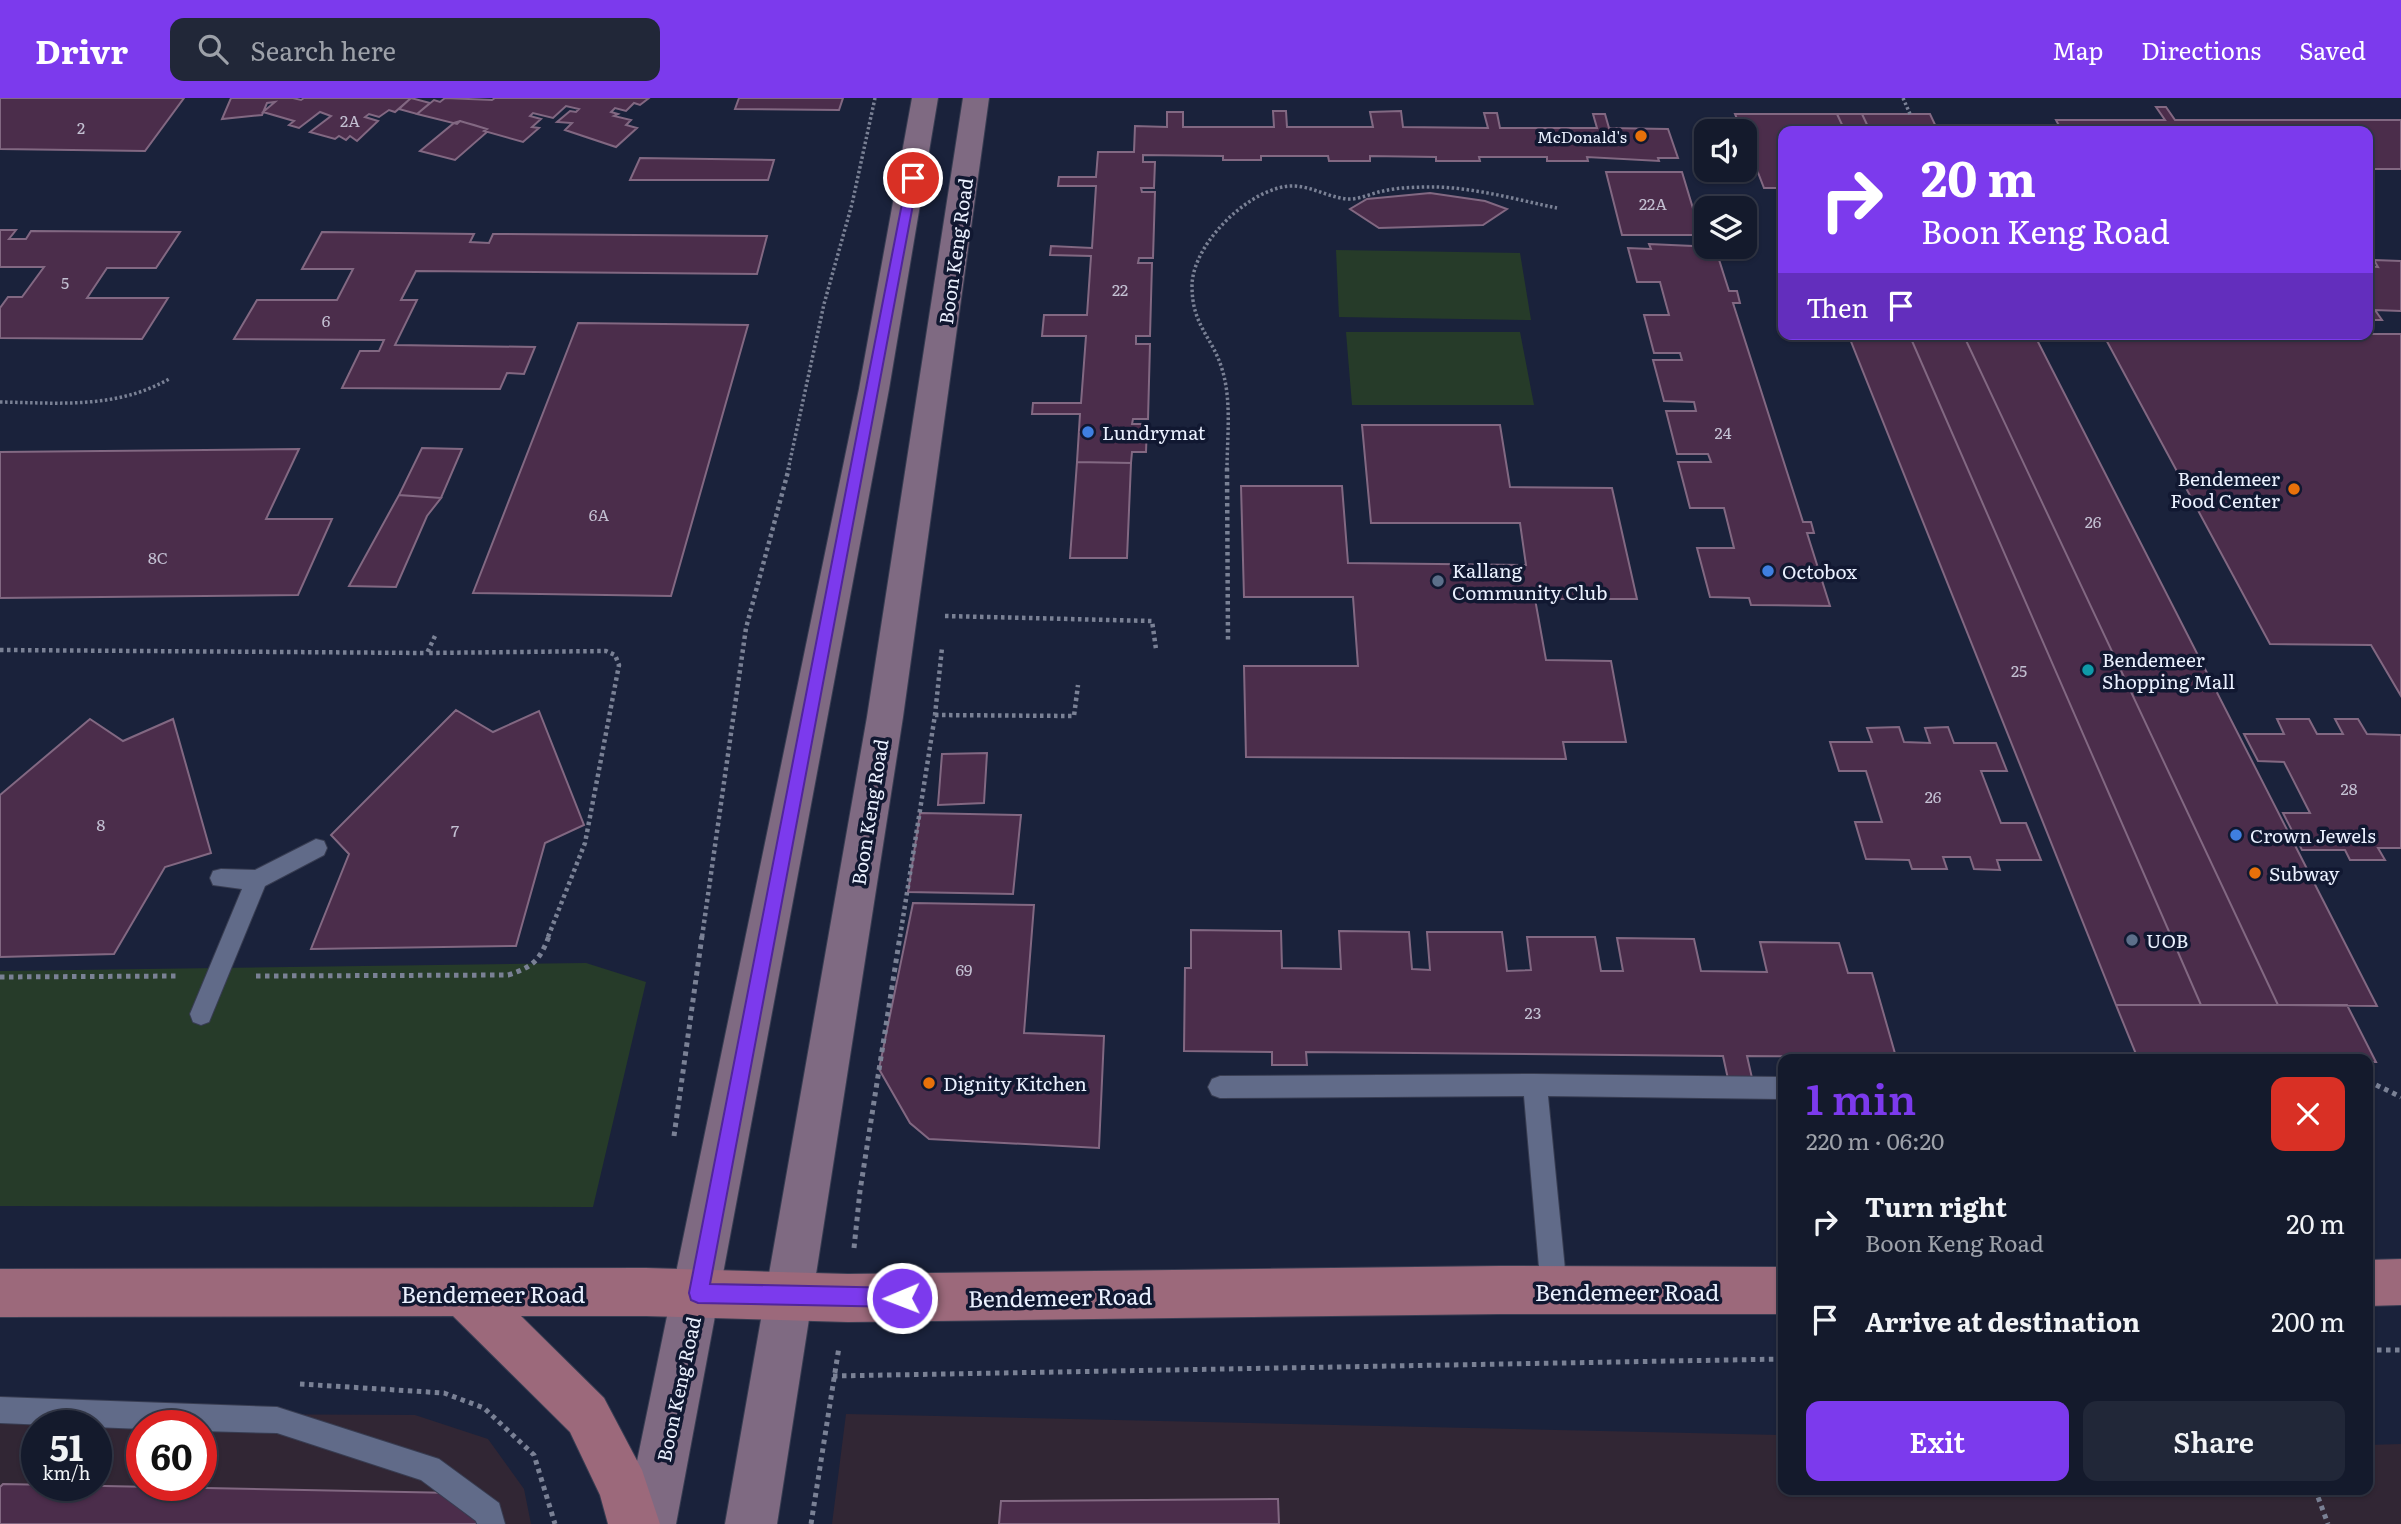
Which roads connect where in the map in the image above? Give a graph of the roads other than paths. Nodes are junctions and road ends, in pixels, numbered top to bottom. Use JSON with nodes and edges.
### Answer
{"nodes":[{"id":1,"x":925,"y":98,"type":"edge"},
{"id":2,"x":976,"y":98,"type":"edge"},
{"id":3,"x":316,"y":848,"type":"dead end"},
{"id":4,"x":221,"y":878,"type":"dead end"},
{"id":5,"x":257,"y":880,"type":"junction"},
{"id":6,"x":201,"y":1014,"type":"dead end"},
{"id":7,"x":1535,"y":1085,"type":"junction"},
{"id":8,"x":1220,"y":1087,"type":"dead end"},
{"id":9,"x":1778,"y":1088,"type":"edge"},
{"id":10,"x":2401,"y":1282,"type":"edge"},
{"id":11,"x":2373,"y":1283,"type":"edge"},
{"id":12,"x":1554,"y":1290,"type":"junction"},
{"id":13,"x":1778,"y":1291,"type":"edge"},
{"id":14,"x":0,"y":1293,"type":"edge"},
{"id":15,"x":463,"y":1293,"type":"junction"},
{"id":16,"x":698,"y":1293,"type":"junction"},
{"id":17,"x":789,"y":1297,"type":"junction"},
{"id":18,"x":0,"y":1410,"type":"edge"},
{"id":19,"x":491,"y":1524,"type":"edge"},
{"id":20,"x":634,"y":1524,"type":"edge"},
{"id":21,"x":650,"y":1524,"type":"edge"},
{"id":22,"x":751,"y":1524,"type":"edge"}],
"edges":[{"from":1,"to":16,"type":"main road","name":"Boon Keng Road"},
{"from":2,"to":17,"type":"main road","name":"Boon Keng Road"},
{"from":3,"to":5,"type":"lane"},
{"from":4,"to":5,"type":"lane"},
{"from":5,"to":6,"type":"lane"},
{"from":7,"to":8,"type":"lane"},
{"from":7,"to":9,"type":"lane"},
{"from":7,"to":12,"type":"lane"},
{"from":10,"to":11,"type":"main road"},
{"from":12,"to":13,"type":"main road","name":"Bendemeer Road"},
{"from":12,"to":17,"type":"main road","name":"Bendemeer Road"},
{"from":14,"to":15,"type":"main road","name":"Bendemeer Road"},
{"from":15,"to":16,"type":"main road","name":"Bendemeer Road"},
{"from":15,"to":20,"type":"main road"},
{"from":16,"to":17,"type":"main road","name":"Bendemeer Road"},
{"from":16,"to":21,"type":"main road","name":"Boon Keng Road"},
{"from":17,"to":22,"type":"main road","name":"Boon Keng Road"},
{"from":18,"to":19,"type":"lane"}]}
